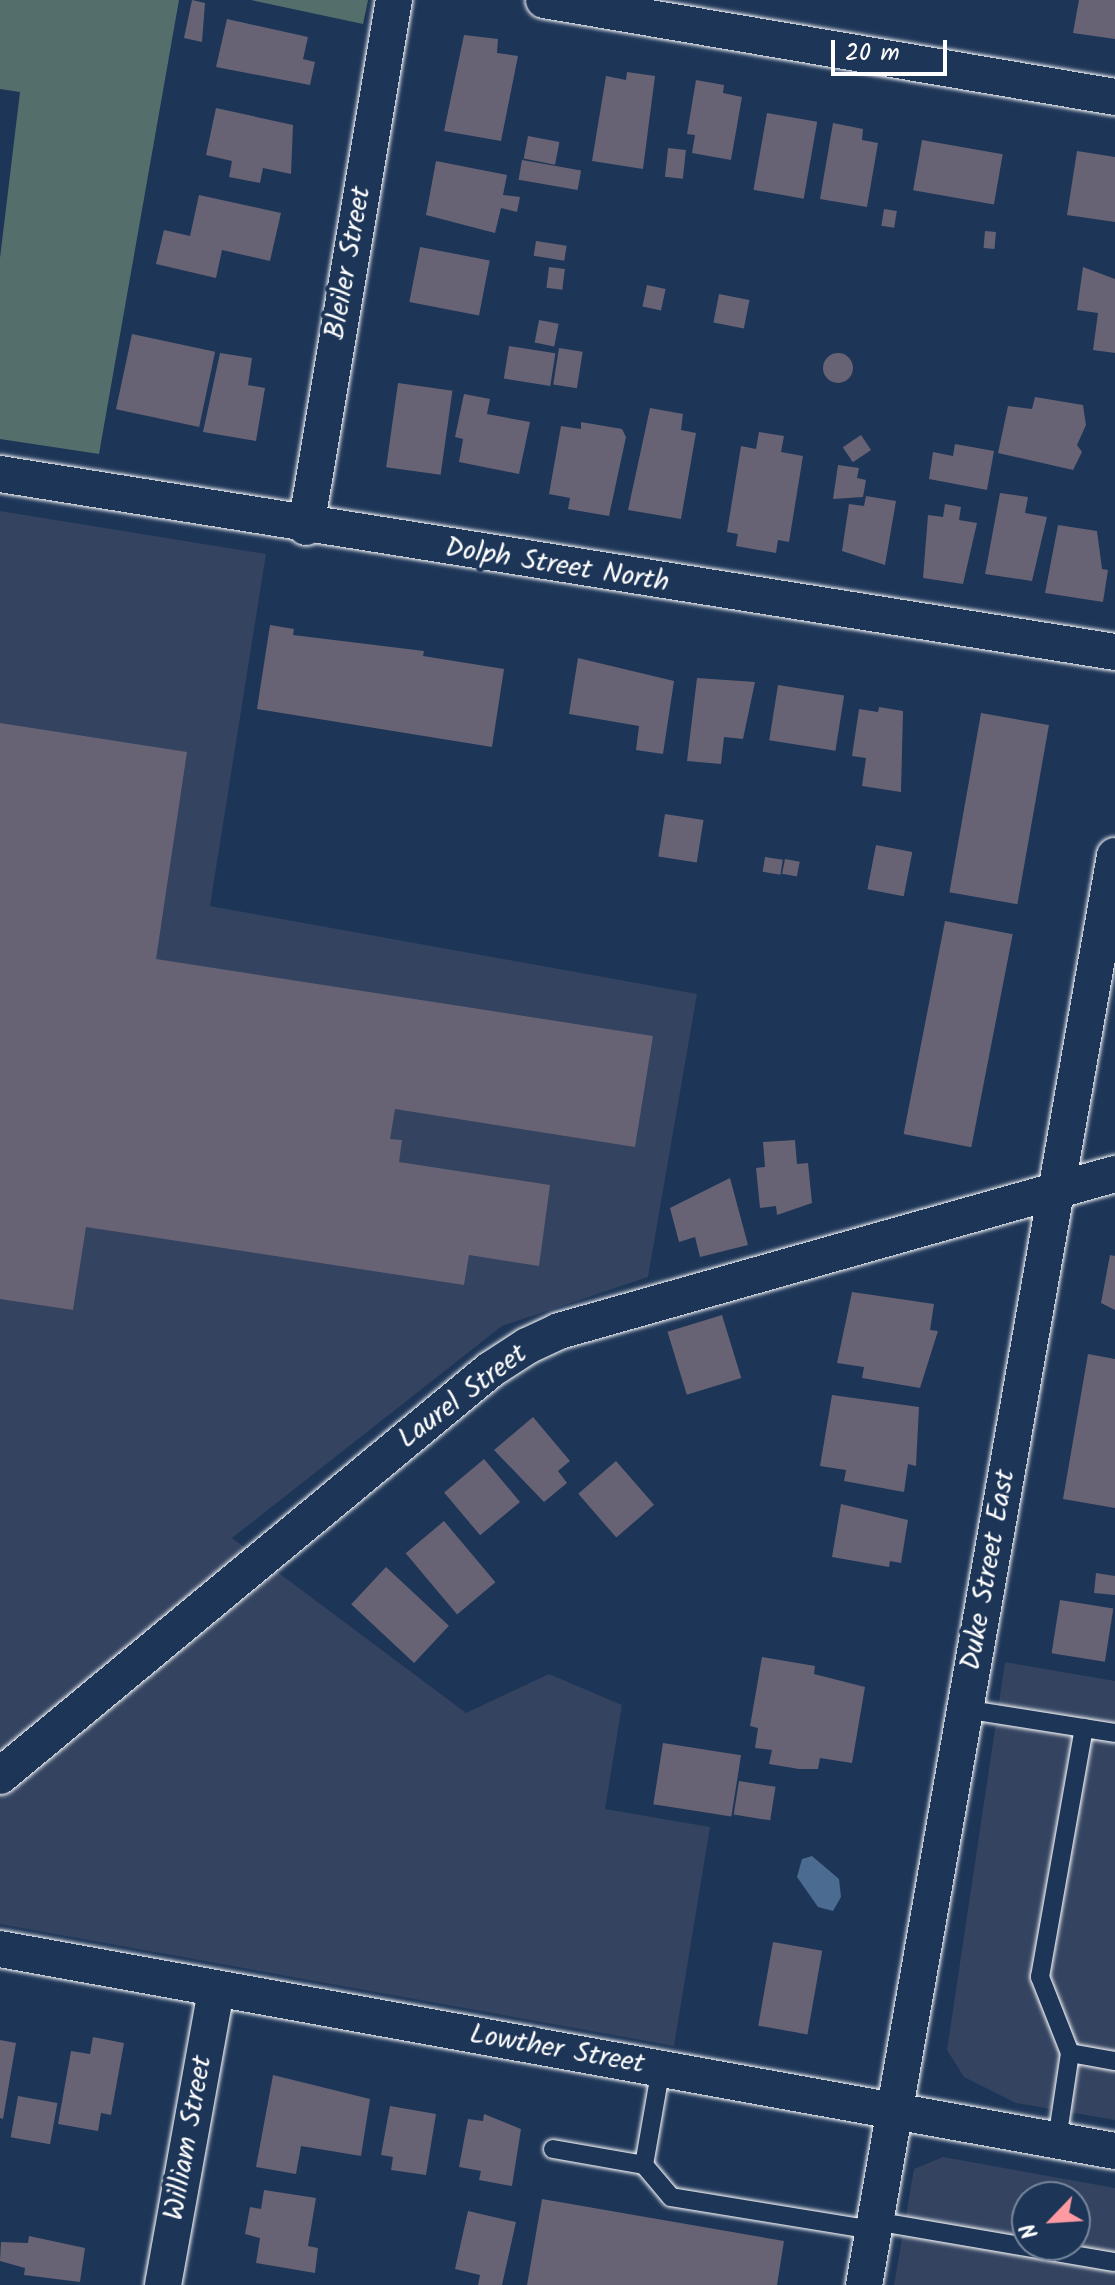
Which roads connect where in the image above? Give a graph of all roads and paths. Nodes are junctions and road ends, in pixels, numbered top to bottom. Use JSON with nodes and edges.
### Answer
{"nodes":[{"id":1,"x":394,"y":0,"type":"edge"},
{"id":2,"x":544,"y":0,"type":"edge"},
{"id":3,"x":1115,"y":97,"type":"edge"},
{"id":4,"x":0,"y":474,"type":"edge"},
{"id":5,"x":306,"y":527,"type":"junction"},
{"id":6,"x":1115,"y":652,"type":"edge"},
{"id":7,"x":1115,"y":856,"type":"edge"},
{"id":8,"x":1115,"y":1174,"type":"edge"},
{"id":9,"x":1057,"y":1190,"type":"junction"},
{"id":10,"x":964,"y":1709,"type":"junction"},
{"id":11,"x":1084,"y":1728,"type":"junction"},
{"id":12,"x":1115,"y":1733,"type":"edge"},
{"id":13,"x":0,"y":1776,"type":"edge"},
{"id":14,"x":0,"y":1949,"type":"edge"},
{"id":15,"x":216,"y":1991,"type":"junction"},
{"id":16,"x":1070,"y":2053,"type":"junction"},
{"id":17,"x":1115,"y":2061,"type":"edge"},
{"id":18,"x":661,"y":2068,"type":"junction"},
{"id":19,"x":894,"y":2109,"type":"junction"},
{"id":20,"x":1057,"y":2140,"type":"junction"},
{"id":21,"x":553,"y":2149,"type":"dead end"},
{"id":22,"x":1115,"y":2151,"type":"edge"},
{"id":23,"x":644,"y":2165,"type":"junction"},
{"id":24,"x":873,"y":2226,"type":"junction"},
{"id":25,"x":1115,"y":2262,"type":"edge"},
{"id":26,"x":163,"y":2285,"type":"edge"},
{"id":27,"x":864,"y":2285,"type":"edge"}],
"edges":[{"from":1,"to":5,"type":"street","name":"Bleiler Street"},
{"from":2,"to":3,"type":"street"},
{"from":4,"to":5,"type":"street","name":"Dolph Street North"},
{"from":5,"to":6,"type":"street","name":"Dolph Street North"},
{"from":7,"to":9,"type":"street","name":"Duke Street East"},
{"from":8,"to":9,"type":"street","name":"Laurel Street"},
{"from":9,"to":10,"type":"street","name":"Duke Street East"},
{"from":9,"to":13,"type":"street","name":"Laurel Street"},
{"from":10,"to":11,"type":"lane"},
{"from":10,"to":19,"type":"street","name":"Duke Street East"},
{"from":11,"to":12,"type":"lane"},
{"from":11,"to":16,"type":"lane"},
{"from":14,"to":15,"type":"street","name":"Lowther Street"},
{"from":15,"to":18,"type":"street","name":"Lowther Street"},
{"from":15,"to":26,"type":"street","name":"William Street"},
{"from":16,"to":17,"type":"lane"},
{"from":16,"to":20,"type":"lane"},
{"from":18,"to":19,"type":"street","name":"Lowther Street"},
{"from":18,"to":23,"type":"lane"},
{"from":19,"to":20,"type":"street","name":"Lowther Street"},
{"from":19,"to":24,"type":"street","name":"Duke Street East"},
{"from":20,"to":22,"type":"street","name":"Lowther Street"},
{"from":21,"to":23,"type":"lane"},
{"from":23,"to":24,"type":"lane"},
{"from":24,"to":25,"type":"lane"},
{"from":24,"to":27,"type":"street","name":"Duke Street East"}]}
